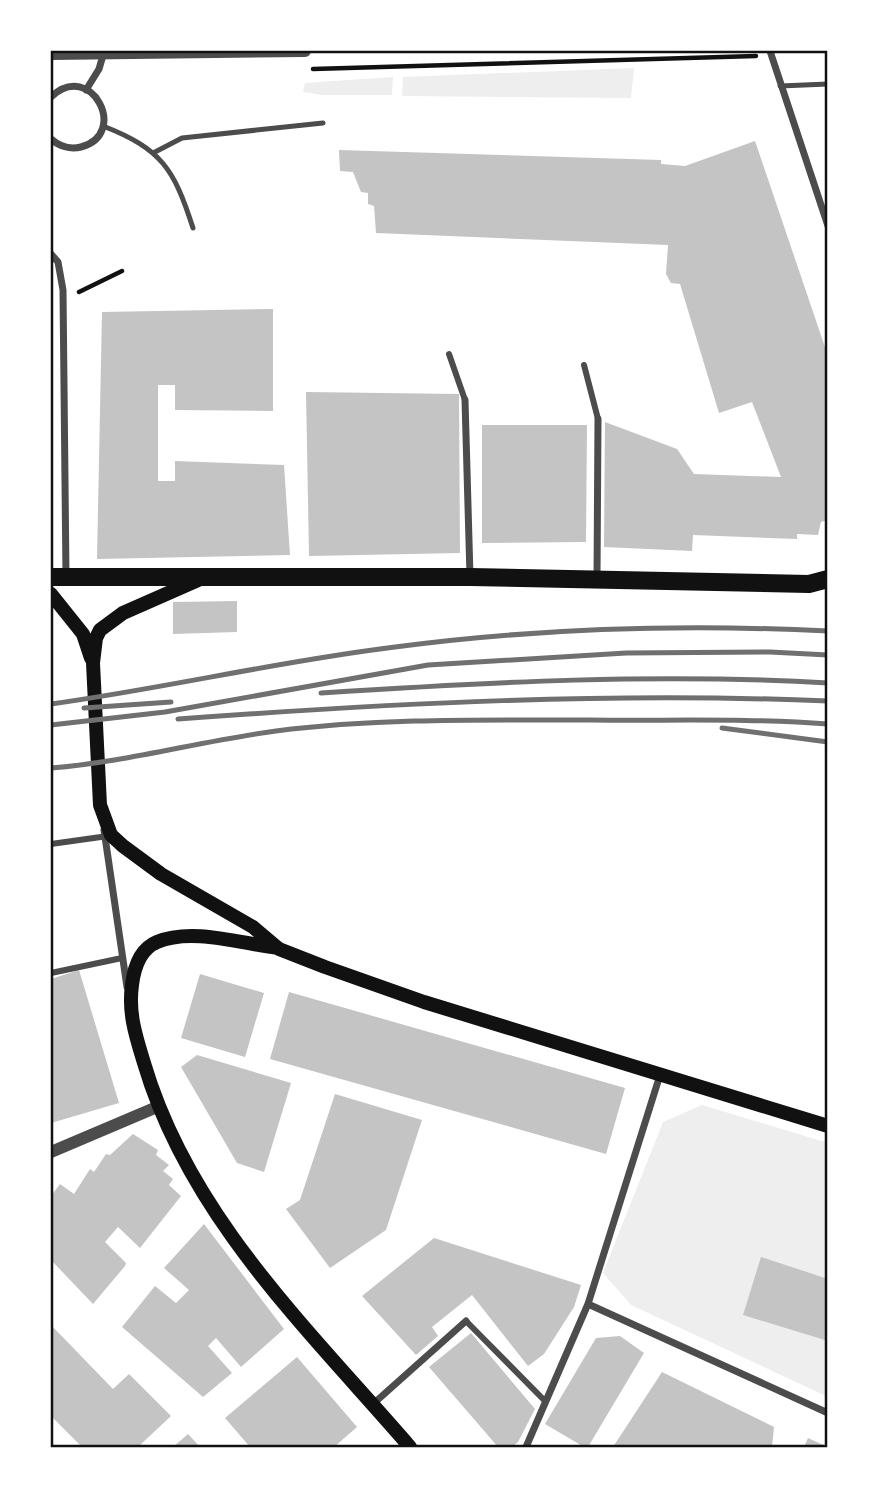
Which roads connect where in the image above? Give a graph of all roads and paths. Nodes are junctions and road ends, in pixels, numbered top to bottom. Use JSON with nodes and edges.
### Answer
{"nodes":[{"id":1,"x":305,"y":51,"type":"edge"},
{"id":2,"x":104,"y":52,"type":"edge"},
{"id":3,"x":770,"y":53,"type":"edge"},
{"id":4,"x":51,"y":54,"type":"edge"},
{"id":5,"x":304,"y":70,"type":"dead end"},
{"id":6,"x":828,"y":84,"type":"edge"},
{"id":7,"x":780,"y":86,"type":"junction"},
{"id":8,"x":86,"y":90,"type":"junction"},
{"id":9,"x":51,"y":97,"type":"edge"},
{"id":10,"x":323,"y":124,"type":"dead end"},
{"id":11,"x":103,"y":126,"type":"junction"},
{"id":12,"x":51,"y":139,"type":"edge"},
{"id":13,"x":155,"y":152,"type":"junction"},
{"id":14,"x":828,"y":226,"type":"edge"},
{"id":15,"x":193,"y":228,"type":"dead end"},
{"id":16,"x":51,"y":254,"type":"edge"},
{"id":17,"x":122,"y":271,"type":"dead end"},
{"id":18,"x":62,"y":329,"type":"junction"},
{"id":19,"x":449,"y":354,"type":"dead end"},
{"id":20,"x":584,"y":365,"type":"dead end"},
{"id":21,"x":465,"y":400,"type":"joint"},
{"id":22,"x":598,"y":419,"type":"joint"},
{"id":23,"x":59,"y":577,"type":"edge"},
{"id":24,"x":470,"y":577,"type":"junction"},
{"id":25,"x":597,"y":579,"type":"junction"},
{"id":26,"x":198,"y":580,"type":"junction"},
{"id":27,"x":828,"y":582,"type":"edge"},
{"id":28,"x":51,"y":594,"type":"edge"},
{"id":29,"x":93,"y":663,"type":"junction"},
{"id":30,"x":108,"y":836,"type":"junction"},
{"id":31,"x":51,"y":844,"type":"edge"},
{"id":32,"x":279,"y":949,"type":"junction"},
{"id":33,"x":122,"y":958,"type":"junction"},
{"id":34,"x":51,"y":973,"type":"edge"},
{"id":35,"x":130,"y":1002,"type":"junction"},
{"id":36,"x":660,"y":1074,"type":"junction"},
{"id":37,"x":157,"y":1107,"type":"junction"},
{"id":38,"x":828,"y":1126,"type":"edge"},
{"id":39,"x":51,"y":1152,"type":"edge"},
{"id":40,"x":588,"y":1304,"type":"junction"},
{"id":41,"x":466,"y":1321,"type":"joint"},
{"id":42,"x":545,"y":1401,"type":"junction"},
{"id":43,"x":373,"y":1405,"type":"junction"},
{"id":44,"x":828,"y":1413,"type":"edge"},
{"id":45,"x":410,"y":1447,"type":"edge"},
{"id":46,"x":526,"y":1447,"type":"edge"}],
"edges":[{"from":1,"to":2,"type":"street"},
{"from":2,"to":4,"type":"street"},
{"from":2,"to":8,"type":"street"},
{"from":3,"to":5,"type":"path"},
{"from":3,"to":7,"type":"street"},
{"from":6,"to":7,"type":"lane"},
{"from":7,"to":14,"type":"street"},
{"from":8,"to":9,"type":"street"},
{"from":8,"to":11,"type":"street"},
{"from":10,"to":13,"type":"lane"},
{"from":11,"to":12,"type":"street"},
{"from":11,"to":13,"type":"lane"},
{"from":13,"to":15,"type":"lane"},
{"from":16,"to":18,"type":"street"},
{"from":17,"to":18,"type":"path"},
{"from":18,"to":23,"type":"street"},
{"from":19,"to":21,"type":"street"},
{"from":20,"to":22,"type":"street"},
{"from":21,"to":24,"type":"street"},
{"from":22,"to":25,"type":"street"},
{"from":23,"to":26,"type":"main road"},
{"from":24,"to":25,"type":"main road"},
{"from":24,"to":26,"type":"main road"},
{"from":25,"to":27,"type":"main road"},
{"from":26,"to":29,"type":"main road"},
{"from":28,"to":29,"type":"main road"},
{"from":29,"to":30,"type":"main road"},
{"from":30,"to":31,"type":"street"},
{"from":30,"to":32,"type":"main road"},
{"from":30,"to":33,"type":"street"},
{"from":32,"to":35,"type":"main road"},
{"from":32,"to":36,"type":"main road"},
{"from":33,"to":34,"type":"street"},
{"from":33,"to":35,"type":"street"},
{"from":35,"to":37,"type":"main road"},
{"from":36,"to":38,"type":"main road"},
{"from":36,"to":40,"type":"street"},
{"from":37,"to":39,"type":"street"},
{"from":37,"to":43,"type":"main road"},
{"from":40,"to":42,"type":"street"},
{"from":40,"to":44,"type":"street"},
{"from":41,"to":42,"type":"street"},
{"from":41,"to":43,"type":"street"},
{"from":42,"to":46,"type":"street"},
{"from":43,"to":45,"type":"main road"}]}
